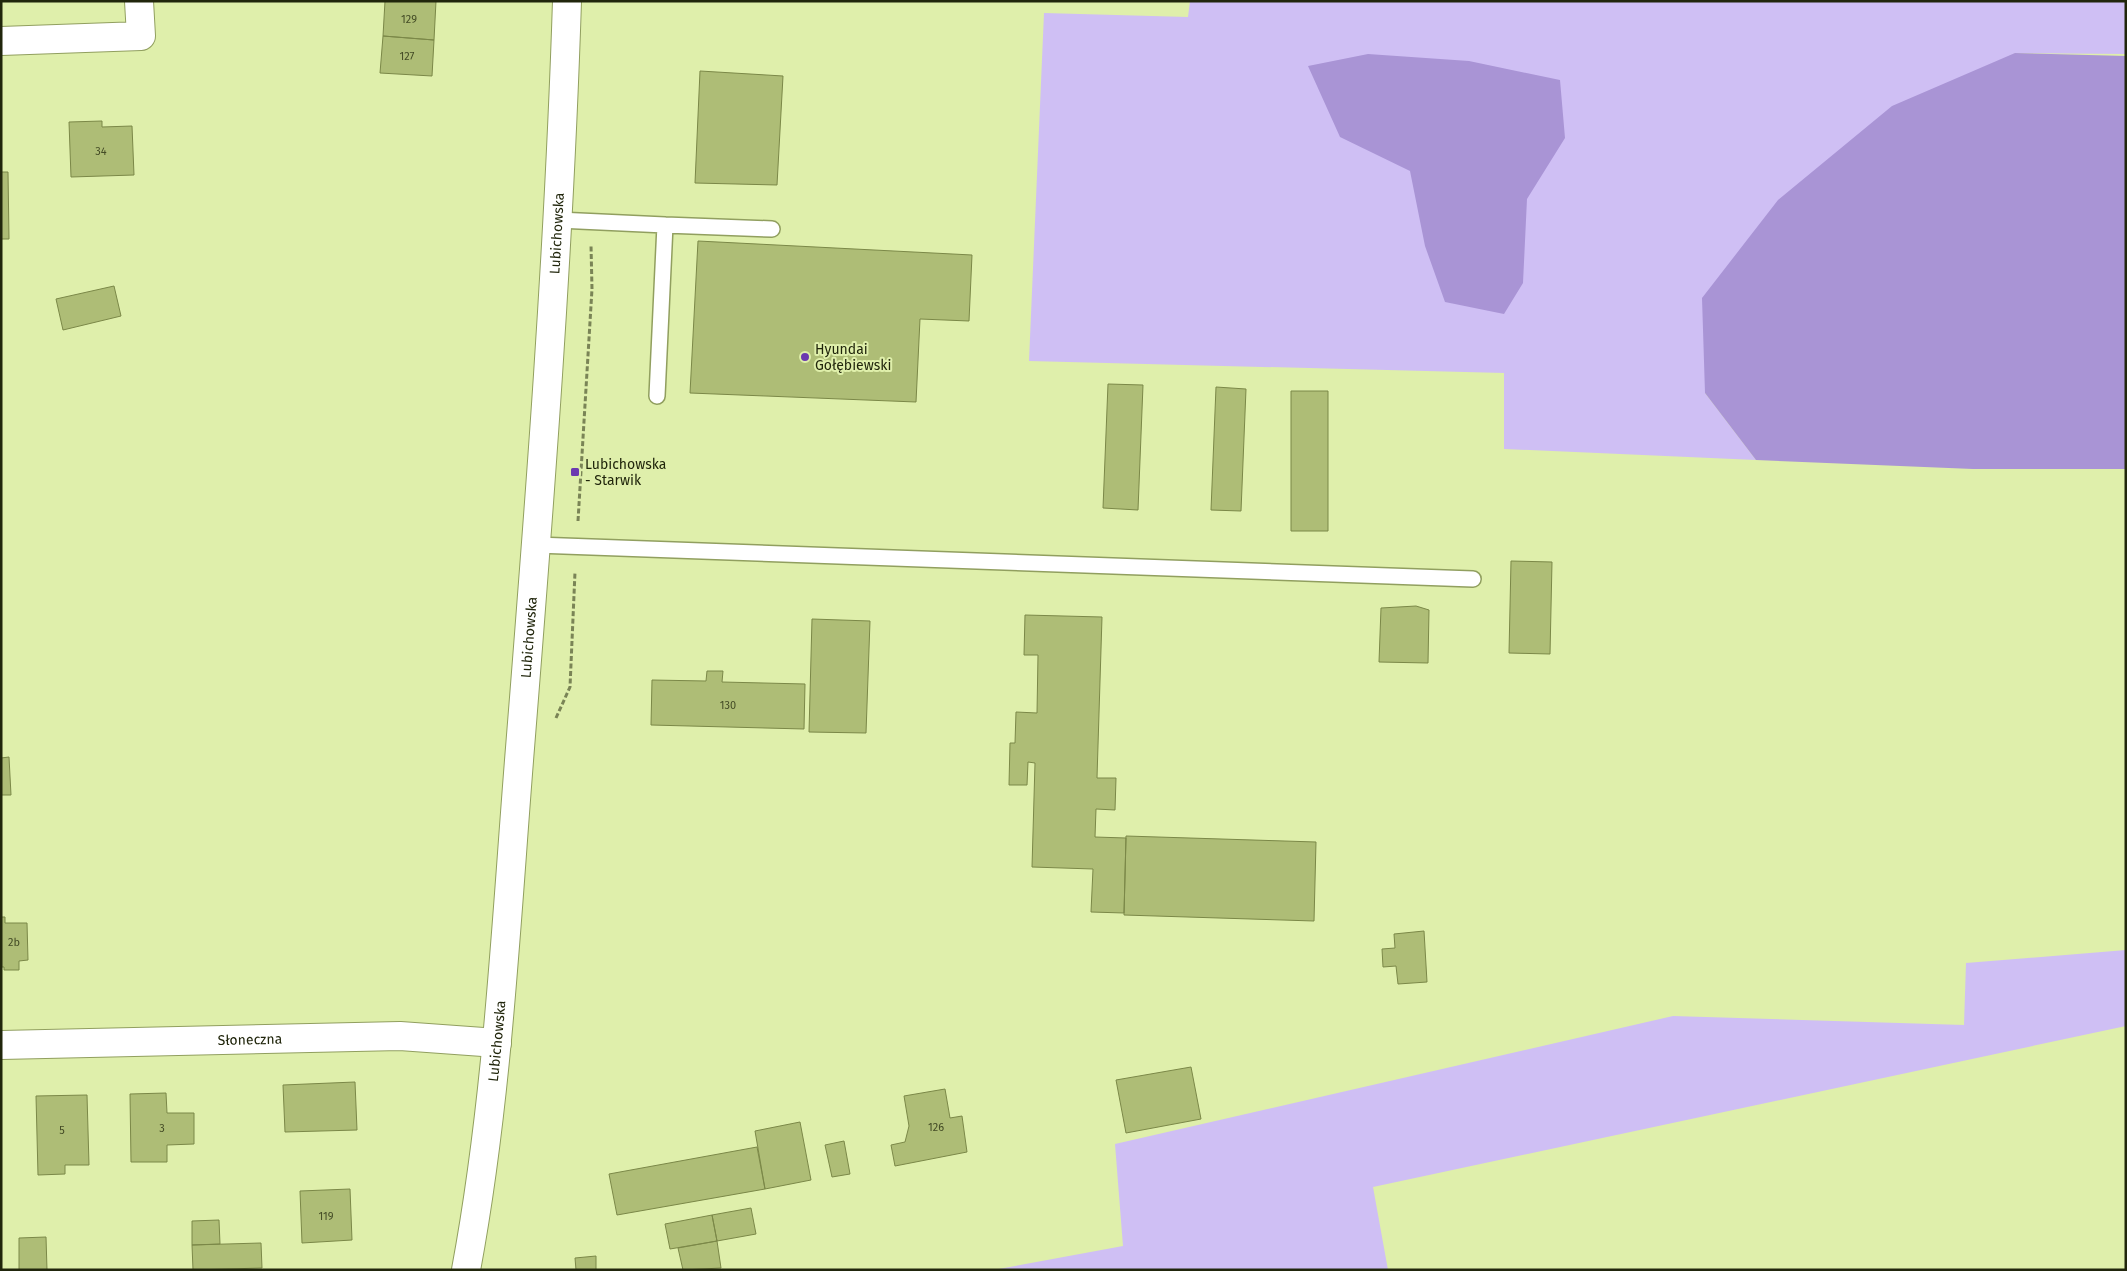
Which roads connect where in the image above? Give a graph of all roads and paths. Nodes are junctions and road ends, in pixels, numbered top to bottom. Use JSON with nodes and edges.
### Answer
{"nodes":[{"id":1,"x":139,"y":1,"type":"edge"},
{"id":2,"x":567,"y":1,"type":"edge"},
{"id":3,"x":1,"y":41,"type":"edge"},
{"id":4,"x":558,"y":220,"type":"junction"},
{"id":5,"x":665,"y":225,"type":"junction"},
{"id":6,"x":772,"y":229,"type":"dead end"},
{"id":7,"x":656,"y":396,"type":"dead end"},
{"id":8,"x":536,"y":545,"type":"junction"},
{"id":9,"x":1473,"y":578,"type":"dead end"},
{"id":10,"x":496,"y":1043,"type":"junction"},
{"id":11,"x":1,"y":1045,"type":"edge"},
{"id":12,"x":466,"y":1270,"type":"edge"}],
"edges":[{"from":1,"to":3,"type":"street"},
{"from":2,"to":4,"type":"street","name":"Lubichowska"},
{"from":4,"to":5,"type":"lane"},
{"from":4,"to":8,"type":"street","name":"Lubichowska"},
{"from":5,"to":6,"type":"lane"},
{"from":5,"to":7,"type":"lane"},
{"from":8,"to":9,"type":"lane"},
{"from":8,"to":10,"type":"street","name":"Lubichowska"},
{"from":10,"to":11,"type":"street","name":"Słoneczna"},
{"from":10,"to":12,"type":"street","name":"Lubichowska"}]}
